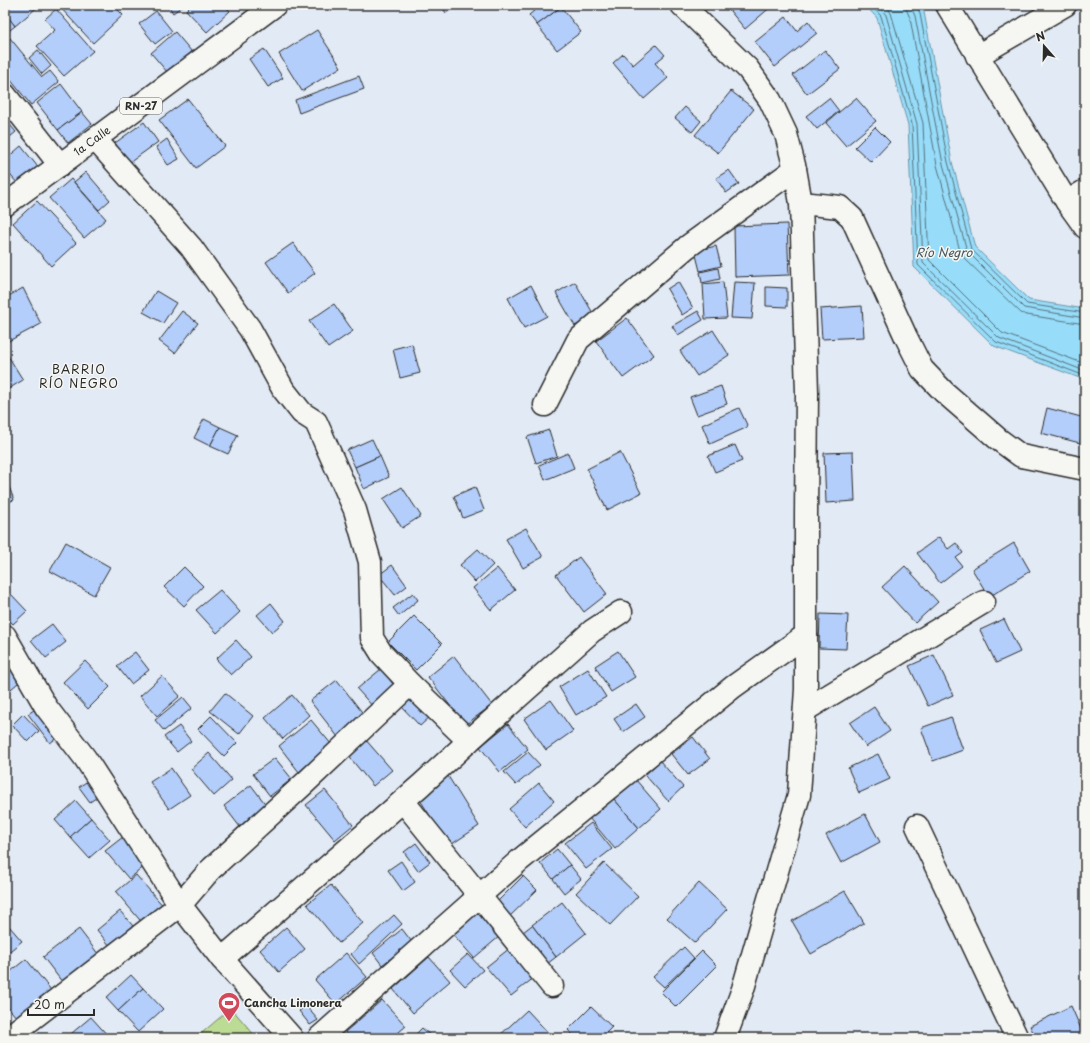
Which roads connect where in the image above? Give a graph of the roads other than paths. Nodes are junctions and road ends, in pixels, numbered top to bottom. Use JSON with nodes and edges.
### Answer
{"nodes":[{"id":1,"x":275,"y":5,"type":"edge"},
{"id":2,"x":682,"y":5,"type":"edge"},
{"id":3,"x":947,"y":5,"type":"edge"},
{"id":4,"x":1065,"y":5,"type":"edge"},
{"id":5,"x":977,"y":56,"type":"junction"},
{"id":6,"x":5,"y":95,"type":"edge"},
{"id":7,"x":96,"y":139,"type":"junction"},
{"id":8,"x":60,"y":165,"type":"junction"},
{"id":9,"x":795,"y":169,"type":"junction"},
{"id":10,"x":1076,"y":196,"type":"edge"},
{"id":11,"x":801,"y":203,"type":"junction"},
{"id":12,"x":5,"y":205,"type":"edge"},
{"id":13,"x":1085,"y":227,"type":"edge"},
{"id":14,"x":545,"y":404,"type":"dead end"},
{"id":15,"x":1085,"y":469,"type":"edge"},
{"id":16,"x":984,"y":602,"type":"dead end"},
{"id":17,"x":621,"y":612,"type":"dead end"},
{"id":18,"x":5,"y":636,"type":"edge"},
{"id":19,"x":806,"y":636,"type":"junction"},
{"id":20,"x":410,"y":684,"type":"junction"},
{"id":21,"x":805,"y":710,"type":"junction"},
{"id":22,"x":469,"y":741,"type":"junction"},
{"id":23,"x":403,"y":801,"type":"junction"},
{"id":24,"x":917,"y":826,"type":"dead end"},
{"id":25,"x":479,"y":896,"type":"junction"},
{"id":26,"x":180,"y":905,"type":"junction"},
{"id":27,"x":222,"y":959,"type":"junction"},
{"id":28,"x":552,"y":986,"type":"dead end"},
{"id":29,"x":7,"y":1038,"type":"edge"},
{"id":30,"x":292,"y":1038,"type":"edge"},
{"id":31,"x":319,"y":1038,"type":"edge"},
{"id":32,"x":725,"y":1038,"type":"edge"},
{"id":33,"x":1017,"y":1038,"type":"edge"}],
"edges":[{"from":1,"to":7,"type":"street","name":"1a Calle","number":"RN-27"},
{"from":2,"to":9,"type":"street"},
{"from":3,"to":5,"type":"street"},
{"from":4,"to":5,"type":"street"},
{"from":5,"to":10,"type":"street"},
{"from":6,"to":8,"type":"street"},
{"from":7,"to":8,"type":"street","name":"1a Calle","number":"RN-27"},
{"from":7,"to":20,"type":"street"},
{"from":8,"to":12,"type":"street","name":"1a Calle","number":"RN-27"},
{"from":9,"to":11,"type":"street"},
{"from":9,"to":14,"type":"street"},
{"from":10,"to":13,"type":"street"},
{"from":11,"to":15,"type":"street"},
{"from":11,"to":19,"type":"street"},
{"from":16,"to":21,"type":"street"},
{"from":17,"to":22,"type":"street"},
{"from":18,"to":26,"type":"street"},
{"from":19,"to":21,"type":"street"},
{"from":19,"to":25,"type":"street"},
{"from":20,"to":22,"type":"street"},
{"from":20,"to":26,"type":"street"},
{"from":21,"to":32,"type":"street"},
{"from":22,"to":23,"type":"street"},
{"from":23,"to":25,"type":"street"},
{"from":23,"to":27,"type":"street"},
{"from":24,"to":33,"type":"street"},
{"from":25,"to":28,"type":"street"},
{"from":25,"to":31,"type":"street"},
{"from":26,"to":27,"type":"street"},
{"from":26,"to":29,"type":"street"},
{"from":27,"to":30,"type":"street"}]}
